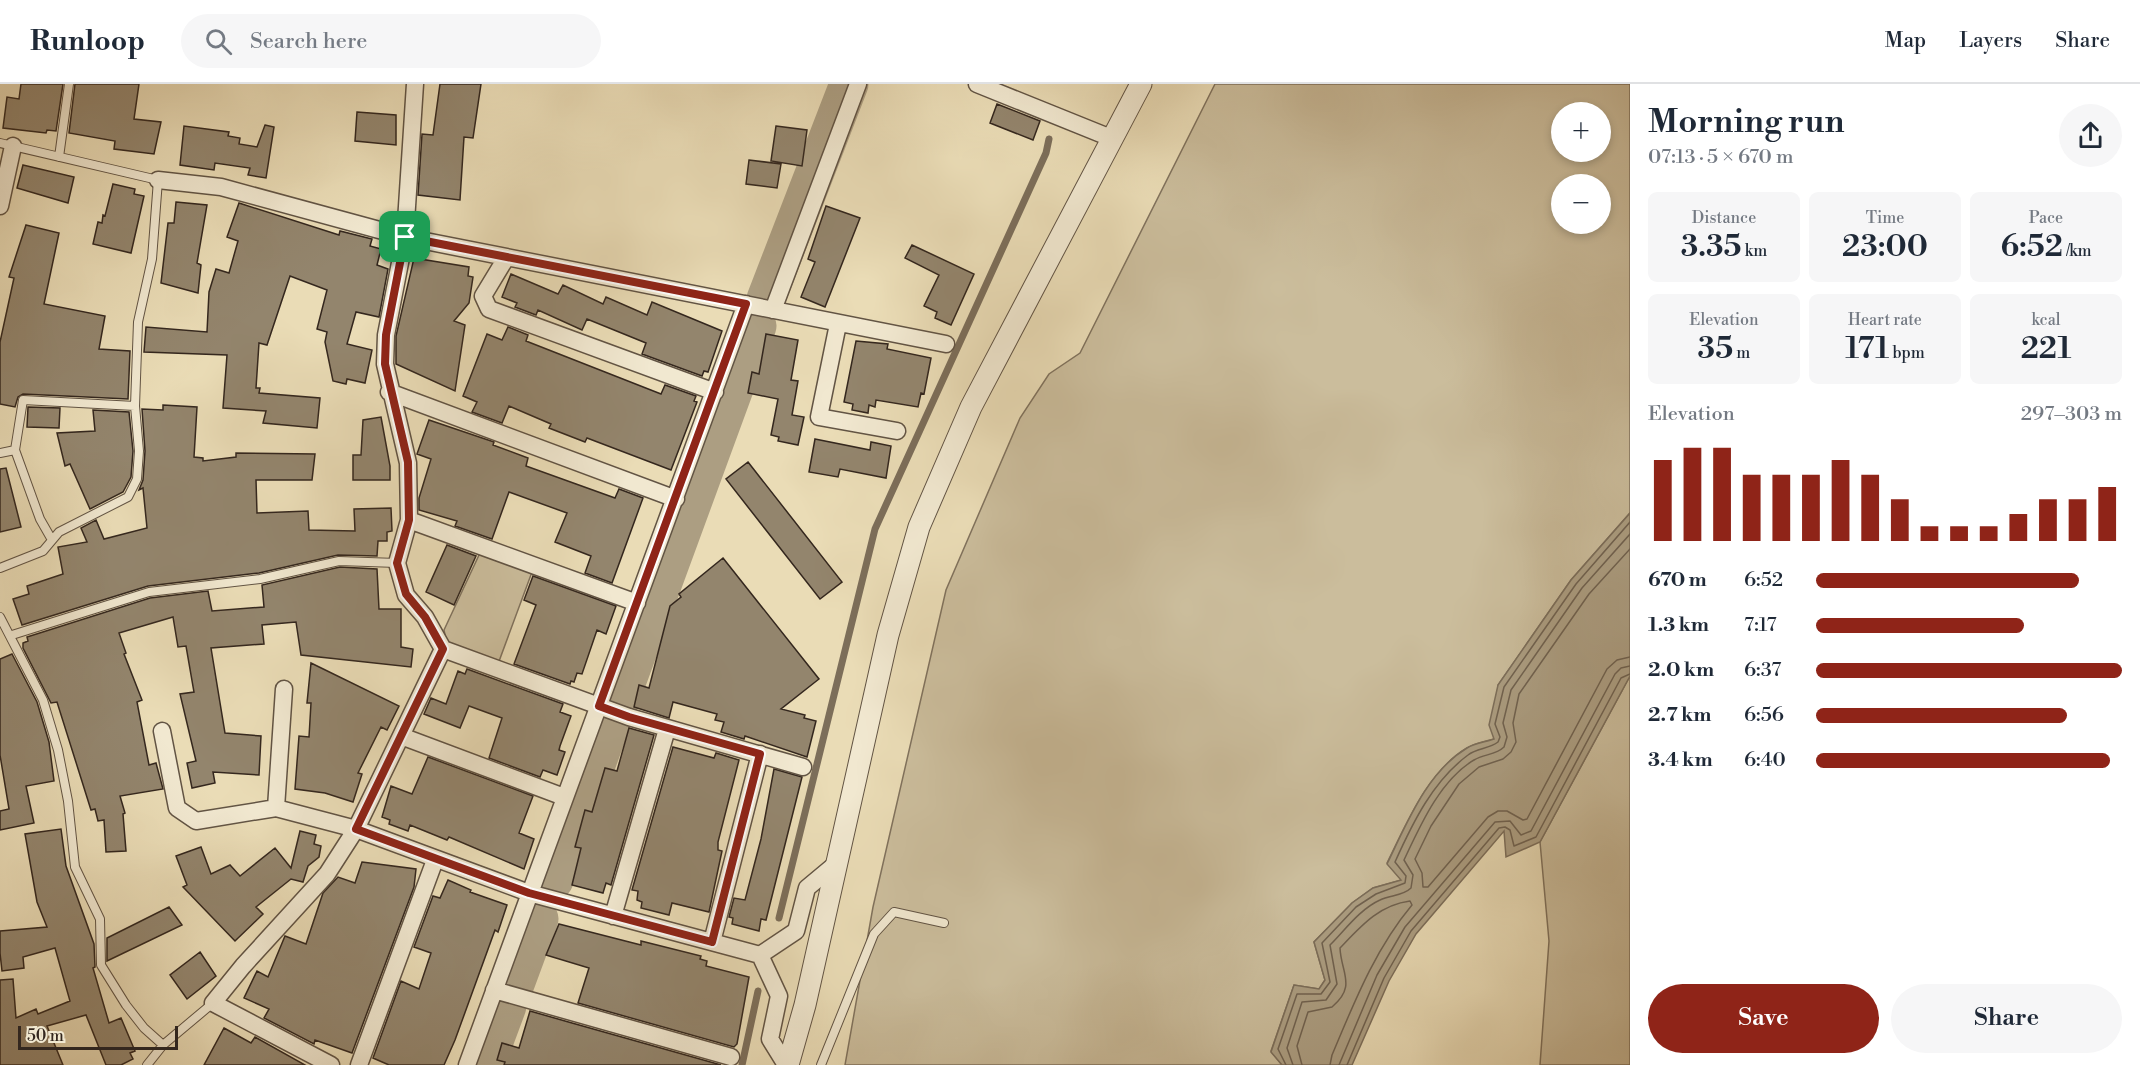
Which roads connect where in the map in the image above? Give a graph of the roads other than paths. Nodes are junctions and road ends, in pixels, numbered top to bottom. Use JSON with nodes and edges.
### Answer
{"nodes":[{"id":1,"x":69,"y":84,"type":"edge"},
{"id":2,"x":415,"y":84,"type":"edge"},
{"id":3,"x":858,"y":84,"type":"edge"},
{"id":4,"x":977,"y":84,"type":"edge"},
{"id":5,"x":1141,"y":84,"type":"edge"},
{"id":6,"x":1111,"y":138,"type":"junction"},
{"id":7,"x":7,"y":145,"type":"edge"},
{"id":8,"x":59,"y":157,"type":"junction"},
{"id":9,"x":158,"y":180,"type":"junction"},
{"id":10,"x":0,"y":206,"type":"edge"},
{"id":11,"x":405,"y":237,"type":"junction"},
{"id":12,"x":506,"y":258,"type":"junction"},
{"id":13,"x":746,"y":304,"type":"junction"},
{"id":14,"x":773,"y":310,"type":"junction"},
{"id":15,"x":838,"y":324,"type":"junction"},
{"id":16,"x":946,"y":344,"type":"dead end"},
{"id":17,"x":389,"y":392,"type":"junction"},
{"id":18,"x":715,"y":392,"type":"junction"},
{"id":19,"x":135,"y":406,"type":"junction"},
{"id":20,"x":897,"y":431,"type":"dead end"},
{"id":21,"x":15,"y":450,"type":"junction"},
{"id":22,"x":0,"y":453,"type":"edge"},
{"id":23,"x":676,"y":499,"type":"junction"},
{"id":24,"x":409,"y":520,"type":"junction"},
{"id":25,"x":52,"y":540,"type":"junction"},
{"id":26,"x":397,"y":563,"type":"junction"},
{"id":27,"x":0,"y":568,"type":"edge"},
{"id":28,"x":637,"y":603,"type":"junction"},
{"id":29,"x":0,"y":617,"type":"edge"},
{"id":30,"x":12,"y":635,"type":"junction"},
{"id":31,"x":443,"y":649,"type":"junction"},
{"id":32,"x":284,"y":689,"type":"dead end"},
{"id":33,"x":599,"y":706,"type":"junction"},
{"id":34,"x":668,"y":729,"type":"junction"},
{"id":35,"x":162,"y":731,"type":"dead end"},
{"id":36,"x":401,"y":736,"type":"junction"},
{"id":37,"x":760,"y":754,"type":"junction"},
{"id":38,"x":802,"y":767,"type":"dead end"},
{"id":39,"x":564,"y":797,"type":"junction"},
{"id":40,"x":276,"y":808,"type":"junction"},
{"id":41,"x":356,"y":829,"type":"junction"},
{"id":42,"x":435,"y":860,"type":"junction"},
{"id":43,"x":837,"y":863,"type":"junction"},
{"id":44,"x":529,"y":893,"type":"junction"},
{"id":45,"x":612,"y":916,"type":"junction"},
{"id":46,"x":944,"y":923,"type":"dead end"},
{"id":47,"x":712,"y":942,"type":"junction"},
{"id":48,"x":760,"y":955,"type":"junction"},
{"id":49,"x":494,"y":990,"type":"junction"},
{"id":50,"x":213,"y":1003,"type":"junction"},
{"id":51,"x":163,"y":1045,"type":"junction"},
{"id":52,"x":731,"y":1057,"type":"dead end"},
{"id":53,"x":147,"y":1065,"type":"edge"},
{"id":54,"x":331,"y":1065,"type":"edge"},
{"id":55,"x":359,"y":1065,"type":"edge"},
{"id":56,"x":467,"y":1065,"type":"edge"},
{"id":57,"x":787,"y":1065,"type":"edge"},
{"id":58,"x":821,"y":1065,"type":"edge"}],
"edges":[{"from":1,"to":8,"type":"lane"},
{"from":2,"to":11,"type":"street"},
{"from":3,"to":14,"type":"street"},
{"from":4,"to":6,"type":"street"},
{"from":5,"to":6,"type":"street"},
{"from":6,"to":43,"type":"street"},
{"from":7,"to":8,"type":"lane"},
{"from":7,"to":10,"type":"street"},
{"from":8,"to":9,"type":"lane"},
{"from":9,"to":11,"type":"street"},
{"from":9,"to":19,"type":"lane"},
{"from":11,"to":12,"type":"street"},
{"from":11,"to":17,"type":"street"},
{"from":12,"to":13,"type":"street"},
{"from":12,"to":18,"type":"street"},
{"from":13,"to":14,"type":"street"},
{"from":13,"to":18,"type":"street"},
{"from":14,"to":15,"type":"street"},
{"from":15,"to":16,"type":"street"},
{"from":15,"to":20,"type":"street"},
{"from":17,"to":23,"type":"street"},
{"from":17,"to":24,"type":"street"},
{"from":18,"to":23,"type":"street"},
{"from":19,"to":21,"type":"lane"},
{"from":19,"to":25,"type":"lane"},
{"from":21,"to":22,"type":"lane"},
{"from":21,"to":25,"type":"lane"},
{"from":23,"to":28,"type":"street"},
{"from":24,"to":26,"type":"street"},
{"from":24,"to":28,"type":"street"},
{"from":25,"to":27,"type":"lane"},
{"from":26,"to":30,"type":"lane"},
{"from":26,"to":31,"type":"street"},
{"from":28,"to":33,"type":"street"},
{"from":29,"to":30,"type":"lane"},
{"from":30,"to":51,"type":"lane"},
{"from":31,"to":33,"type":"street"},
{"from":31,"to":36,"type":"street"},
{"from":32,"to":40,"type":"street"},
{"from":33,"to":34,"type":"street"},
{"from":33,"to":39,"type":"street"},
{"from":34,"to":37,"type":"street"},
{"from":34,"to":45,"type":"street"},
{"from":35,"to":40,"type":"street"},
{"from":36,"to":39,"type":"street"},
{"from":36,"to":41,"type":"street"},
{"from":37,"to":38,"type":"street"},
{"from":37,"to":47,"type":"street"},
{"from":39,"to":44,"type":"street"},
{"from":40,"to":41,"type":"street"},
{"from":41,"to":42,"type":"street"},
{"from":41,"to":50,"type":"street"},
{"from":42,"to":44,"type":"street"},
{"from":42,"to":55,"type":"street"},
{"from":43,"to":48,"type":"street"},
{"from":43,"to":57,"type":"street"},
{"from":44,"to":45,"type":"street"},
{"from":44,"to":49,"type":"street"},
{"from":45,"to":47,"type":"street"},
{"from":46,"to":58,"type":"lane"},
{"from":47,"to":48,"type":"street"},
{"from":48,"to":57,"type":"street"},
{"from":49,"to":52,"type":"street"},
{"from":49,"to":56,"type":"street"},
{"from":50,"to":51,"type":"lane"},
{"from":50,"to":54,"type":"street"},
{"from":51,"to":53,"type":"lane"}]}
